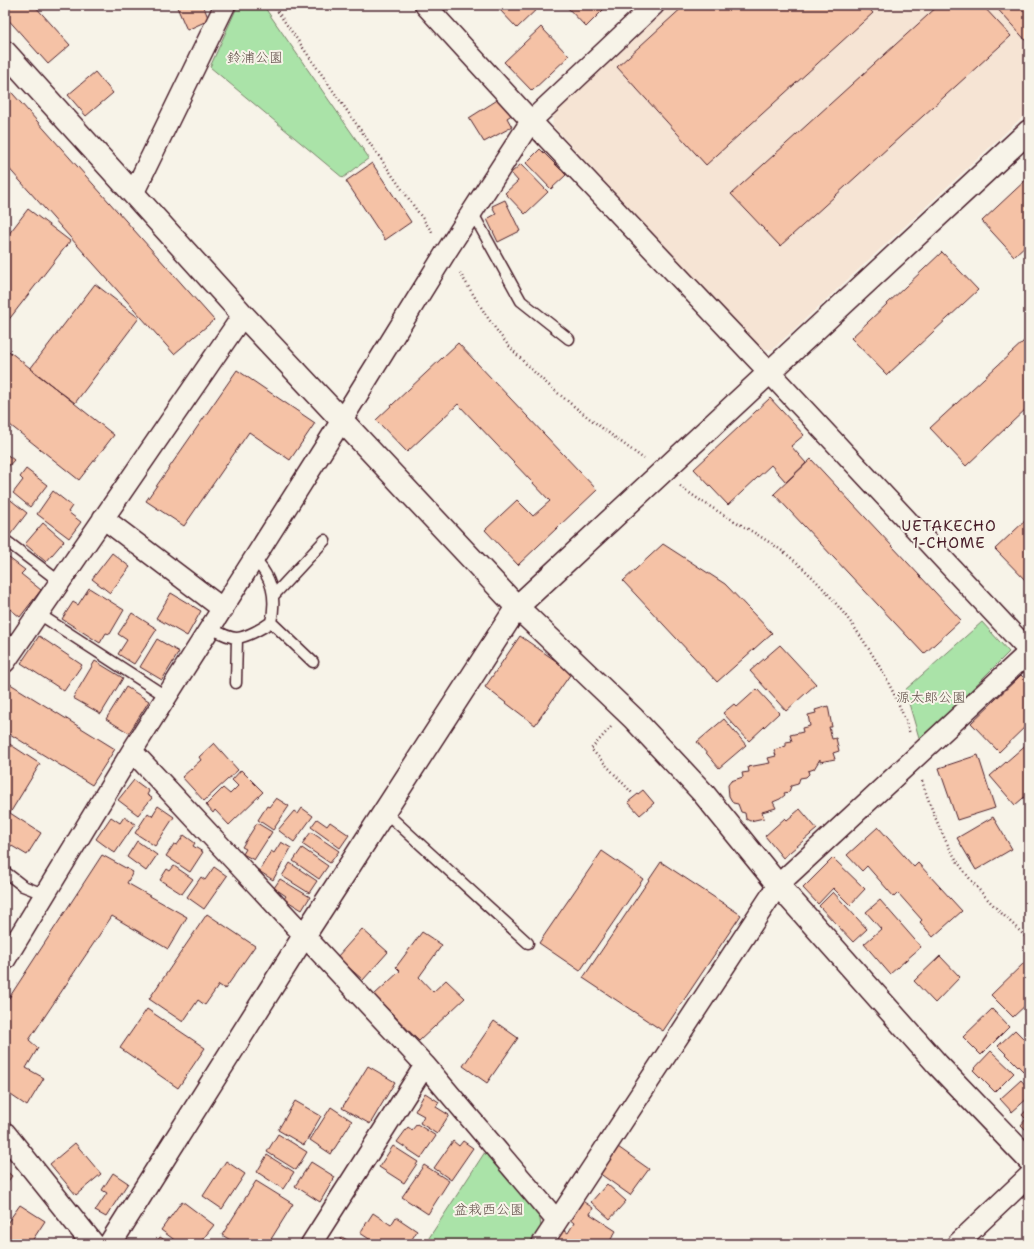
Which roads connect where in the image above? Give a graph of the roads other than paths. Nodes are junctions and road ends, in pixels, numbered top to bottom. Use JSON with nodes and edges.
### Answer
{"nodes":[{"id":1,"x":225,"y":5,"type":"edge"},
{"id":2,"x":425,"y":5,"type":"edge"},
{"id":3,"x":654,"y":5,"type":"edge"},
{"id":4,"x":5,"y":52,"type":"edge"},
{"id":5,"x":531,"y":121,"type":"junction"},
{"id":6,"x":1029,"y":131,"type":"edge"},
{"id":7,"x":134,"y":192,"type":"junction"},
{"id":8,"x":472,"y":212,"type":"junction"},
{"id":9,"x":243,"y":315,"type":"junction"},
{"id":10,"x":568,"y":339,"type":"dead end"},
{"id":11,"x":769,"y":372,"type":"junction"},
{"id":12,"x":342,"y":420,"type":"junction"},
{"id":13,"x":103,"y":518,"type":"junction"},
{"id":14,"x":5,"y":540,"type":"edge"},
{"id":15,"x":325,"y":540,"type":"dead end"},
{"id":16,"x":254,"y":559,"type":"junction"},
{"id":17,"x":60,"y":582,"type":"junction"},
{"id":18,"x":274,"y":595,"type":"junction"},
{"id":19,"x":518,"y":607,"type":"junction"},
{"id":20,"x":222,"y":609,"type":"junction"},
{"id":21,"x":39,"y":614,"type":"junction"},
{"id":22,"x":271,"y":622,"type":"junction"},
{"id":23,"x":210,"y":628,"type":"junction"},
{"id":24,"x":237,"y":638,"type":"junction"},
{"id":25,"x":1029,"y":652,"type":"edge"},
{"id":26,"x":5,"y":662,"type":"edge"},
{"id":27,"x":313,"y":662,"type":"dead end"},
{"id":28,"x":236,"y":684,"type":"dead end"},
{"id":29,"x":167,"y":697,"type":"junction"},
{"id":30,"x":132,"y":751,"type":"junction"},
{"id":31,"x":385,"y":812,"type":"junction"},
{"id":32,"x":5,"y":872,"type":"edge"},
{"id":33,"x":778,"y":885,"type":"junction"},
{"id":34,"x":46,"y":895,"type":"junction"},
{"id":35,"x":304,"y":936,"type":"junction"},
{"id":36,"x":528,"y":943,"type":"dead end"},
{"id":37,"x":5,"y":960,"type":"edge"},
{"id":38,"x":425,"y":1065,"type":"junction"},
{"id":39,"x":5,"y":1134,"type":"edge"},
{"id":40,"x":1029,"y":1160,"type":"edge"},
{"id":41,"x":1029,"y":1176,"type":"edge"},
{"id":42,"x":557,"y":1221,"type":"junction"},
{"id":43,"x":545,"y":1242,"type":"edge"},
{"id":44,"x":93,"y":1244,"type":"edge"},
{"id":45,"x":110,"y":1244,"type":"edge"},
{"id":46,"x":311,"y":1244,"type":"edge"},
{"id":47,"x":956,"y":1244,"type":"edge"}],
"edges":[{"from":1,"to":7,"type":"street"},
{"from":2,"to":5,"type":"street"},
{"from":3,"to":5,"type":"street"},
{"from":4,"to":7,"type":"street"},
{"from":5,"to":8,"type":"street"},
{"from":5,"to":11,"type":"street"},
{"from":6,"to":11,"type":"street"},
{"from":7,"to":9,"type":"street"},
{"from":8,"to":10,"type":"lane"},
{"from":8,"to":12,"type":"street"},
{"from":9,"to":12,"type":"street"},
{"from":9,"to":13,"type":"street"},
{"from":11,"to":19,"type":"street"},
{"from":11,"to":25,"type":"street"},
{"from":12,"to":16,"type":"street"},
{"from":12,"to":19,"type":"street"},
{"from":13,"to":17,"type":"street"},
{"from":13,"to":20,"type":"street"},
{"from":14,"to":17,"type":"lane"},
{"from":15,"to":18,"type":"lane"},
{"from":16,"to":18,"type":"lane"},
{"from":16,"to":20,"type":"street"},
{"from":17,"to":21,"type":"street"},
{"from":18,"to":22,"type":"lane"},
{"from":19,"to":31,"type":"street"},
{"from":19,"to":33,"type":"street"},
{"from":20,"to":23,"type":"street"},
{"from":21,"to":26,"type":"street"},
{"from":21,"to":29,"type":"lane"},
{"from":22,"to":24,"type":"lane"},
{"from":22,"to":27,"type":"lane"},
{"from":23,"to":24,"type":"lane"},
{"from":23,"to":29,"type":"street"},
{"from":24,"to":28,"type":"lane"},
{"from":25,"to":33,"type":"street"},
{"from":29,"to":30,"type":"street"},
{"from":30,"to":34,"type":"street"},
{"from":30,"to":35,"type":"street"},
{"from":31,"to":35,"type":"street"},
{"from":31,"to":36,"type":"lane"},
{"from":32,"to":34,"type":"lane"},
{"from":33,"to":40,"type":"street"},
{"from":33,"to":42,"type":"street"},
{"from":34,"to":37,"type":"street"},
{"from":35,"to":38,"type":"street"},
{"from":35,"to":45,"type":"street"},
{"from":38,"to":42,"type":"street"},
{"from":38,"to":46,"type":"street"},
{"from":39,"to":44,"type":"street"},
{"from":41,"to":47,"type":"street"},
{"from":42,"to":43,"type":"street"}]}
